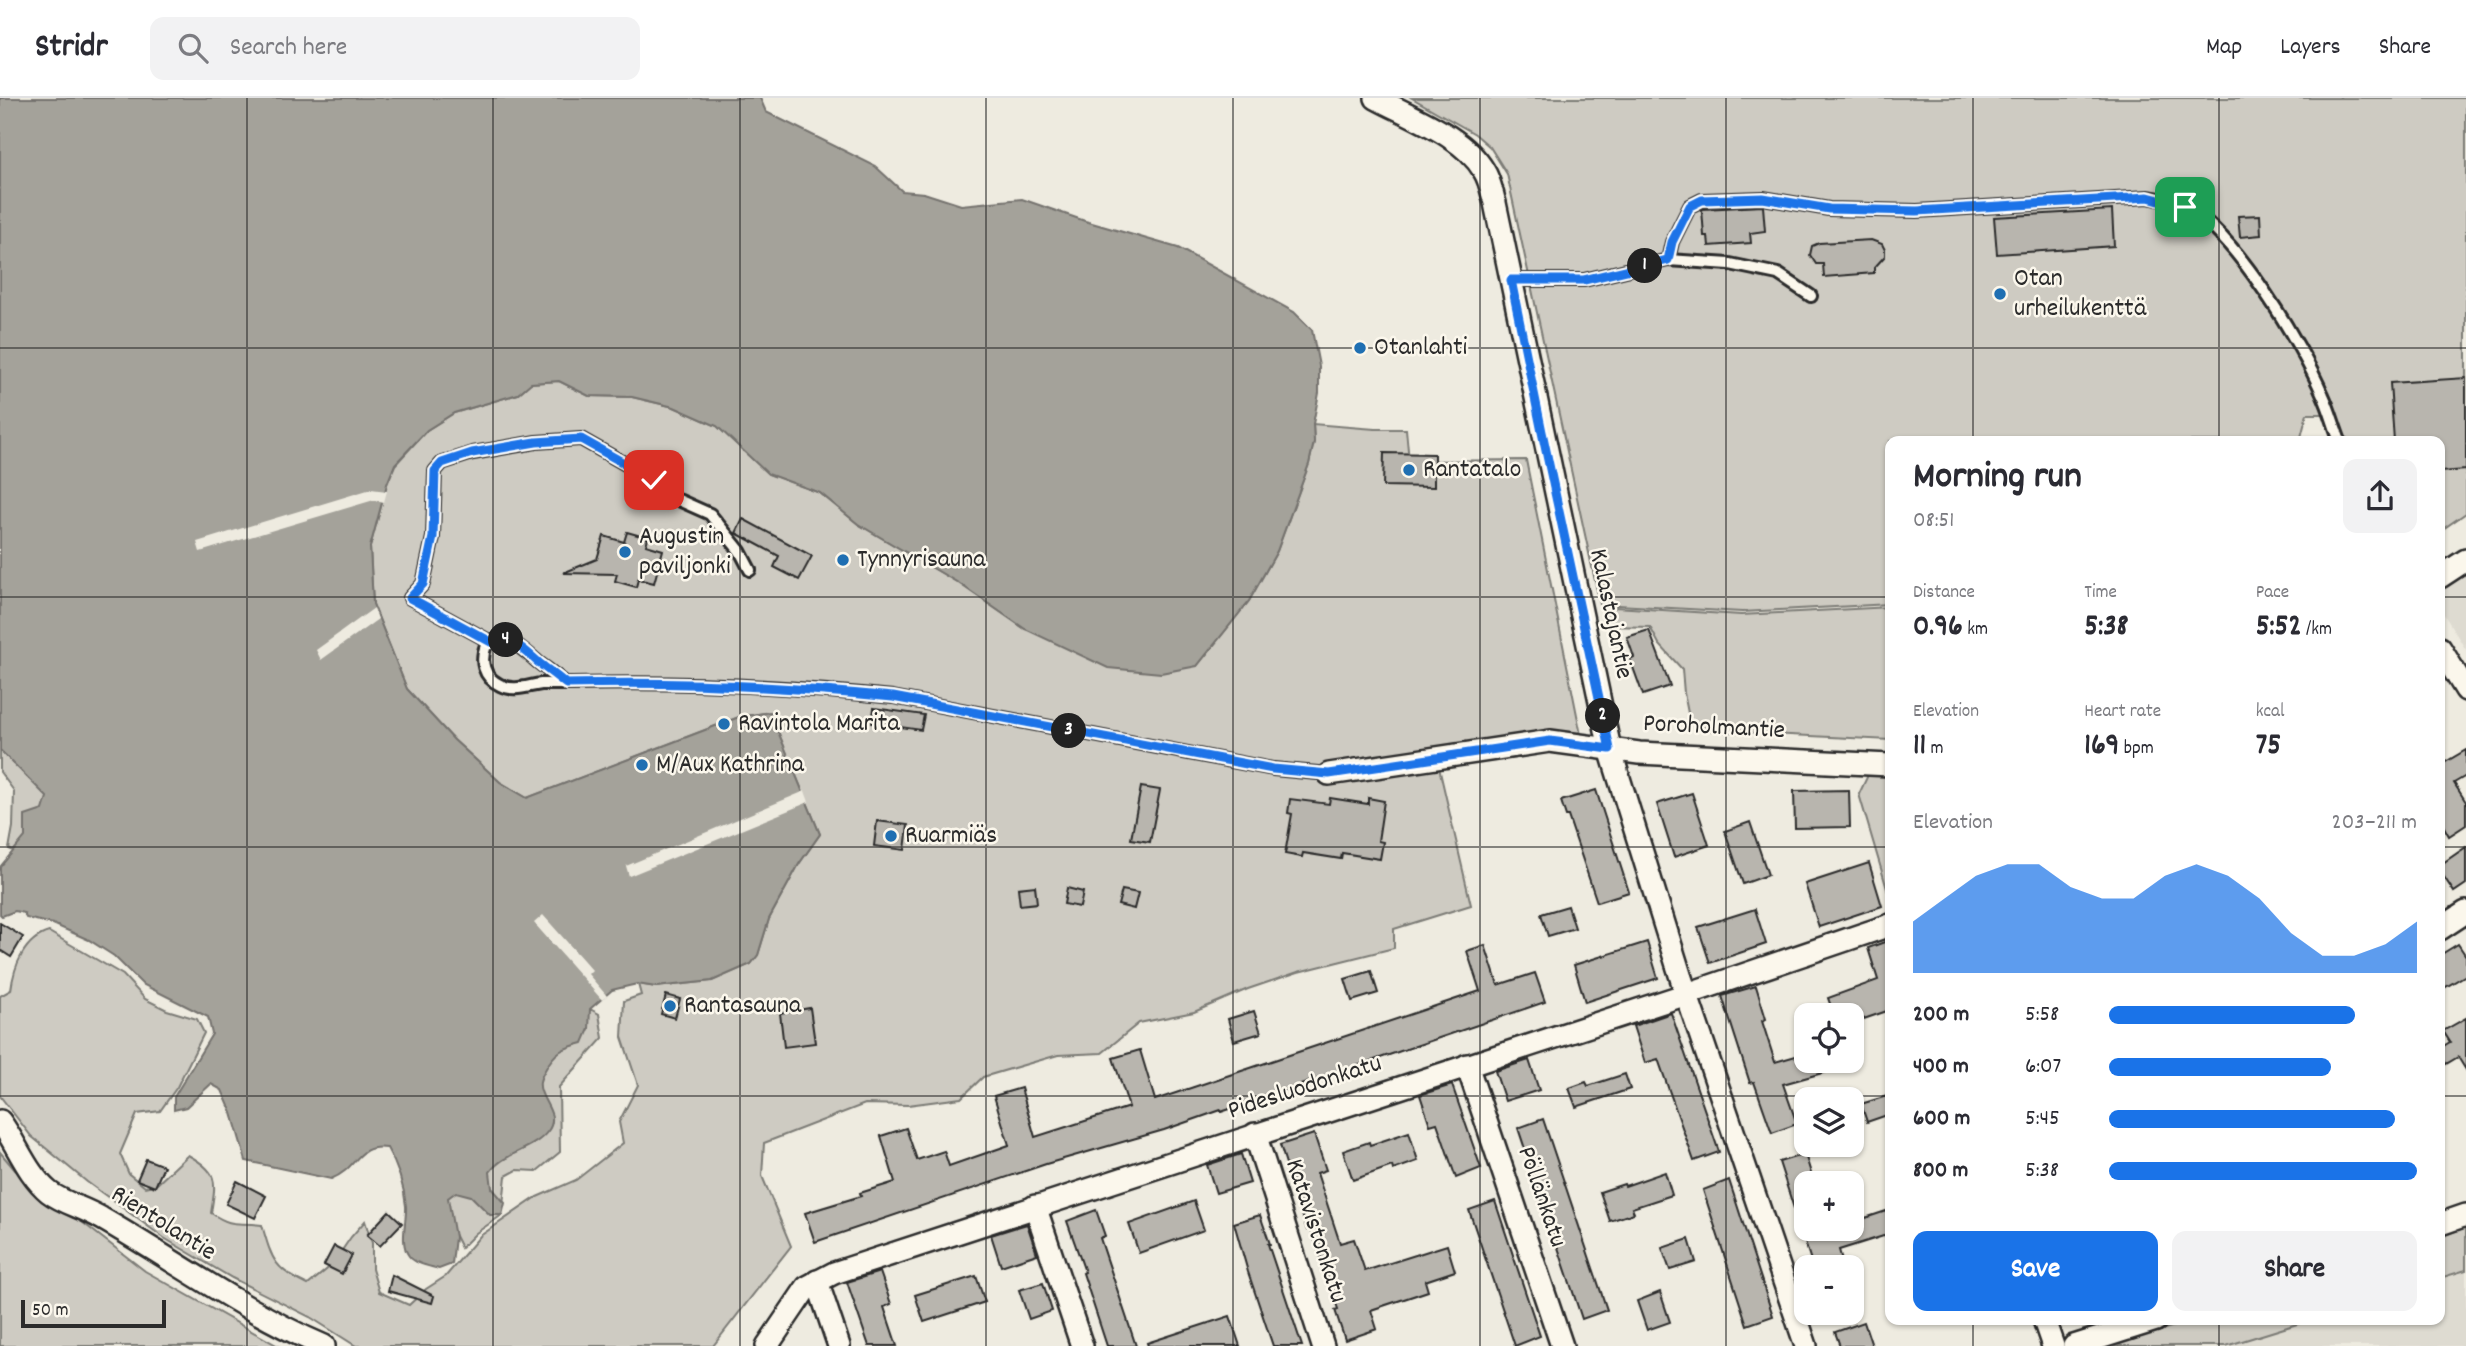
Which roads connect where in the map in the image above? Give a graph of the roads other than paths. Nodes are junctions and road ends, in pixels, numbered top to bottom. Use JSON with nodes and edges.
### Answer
{"nodes":[{"id":1,"x":1376,"y":98,"type":"edge"},
{"id":2,"x":1668,"y":260,"type":"junction"},
{"id":3,"x":1511,"y":280,"type":"junction"},
{"id":4,"x":1811,"y":296,"type":"dead end"},
{"id":5,"x":2338,"y":436,"type":"edge"},
{"id":6,"x":2466,"y":560,"type":"edge"},
{"id":7,"x":750,"y":570,"type":"dead end"},
{"id":8,"x":2445,"y":574,"type":"edge"},
{"id":9,"x":491,"y":642,"type":"junction"},
{"id":10,"x":2445,"y":660,"type":"edge"},
{"id":11,"x":566,"y":684,"type":"junction"},
{"id":12,"x":2466,"y":690,"type":"edge"},
{"id":13,"x":1610,"y":749,"type":"junction"},
{"id":14,"x":1885,"y":765,"type":"edge"},
{"id":15,"x":1329,"y":774,"type":"joint"},
{"id":16,"x":2466,"y":912,"type":"edge"},
{"id":17,"x":2445,"y":926,"type":"edge"},
{"id":18,"x":1885,"y":927,"type":"edge"},
{"id":19,"x":1687,"y":994,"type":"junction"},
{"id":20,"x":1468,"y":1065,"type":"junction"},
{"id":21,"x":0,"y":1121,"type":"edge"},
{"id":22,"x":1255,"y":1134,"type":"junction"},
{"id":23,"x":1035,"y":1206,"type":"junction"},
{"id":24,"x":2466,"y":1215,"type":"edge"},
{"id":25,"x":2445,"y":1222,"type":"edge"},
{"id":26,"x":817,"y":1281,"type":"junction"},
{"id":27,"x":2046,"y":1325,"type":"edge"},
{"id":28,"x":2140,"y":1325,"type":"edge"},
{"id":29,"x":324,"y":1346,"type":"edge"},
{"id":30,"x":767,"y":1346,"type":"edge"},
{"id":31,"x":839,"y":1346,"type":"edge"},
{"id":32,"x":1082,"y":1346,"type":"edge"},
{"id":33,"x":1323,"y":1346,"type":"edge"},
{"id":34,"x":1562,"y":1346,"type":"edge"},
{"id":35,"x":1805,"y":1346,"type":"edge"},
{"id":36,"x":2053,"y":1346,"type":"edge"},
{"id":37,"x":2074,"y":1346,"type":"edge"}],
"edges":[{"from":1,"to":3,"type":"street","name":"Kalastajantie"},
{"from":2,"to":3,"type":"lane"},
{"from":2,"to":4,"type":"lane"},
{"from":2,"to":5,"type":"lane"},
{"from":3,"to":13,"type":"street","name":"Kalastajantie"},
{"from":6,"to":8,"type":"street"},
{"from":7,"to":9,"type":"lane"},
{"from":9,"to":11,"type":"lane"},
{"from":9,"to":11,"type":"lane"},
{"from":10,"to":12,"type":"street"},
{"from":11,"to":15,"type":"lane"},
{"from":13,"to":14,"type":"street","name":"Poroholmantie"},
{"from":13,"to":15,"type":"street","name":"Poroholmantie"},
{"from":13,"to":19,"type":"street","name":"Kalastajantie"},
{"from":16,"to":17,"type":"street"},
{"from":18,"to":19,"type":"street","name":"Pidesluodonkatu"},
{"from":19,"to":20,"type":"street","name":"Pidesluodonkatu"},
{"from":19,"to":35,"type":"street","name":"Kalastajantie"},
{"from":20,"to":22,"type":"street","name":"Pidesluodonkatu"},
{"from":20,"to":34,"type":"street","name":"Pöllänkatu"},
{"from":21,"to":29,"type":"street","name":"Rientolantie"},
{"from":22,"to":23,"type":"street","name":"Pidesluodonkatu"},
{"from":22,"to":33,"type":"street","name":"Katavistonkatu"},
{"from":23,"to":26,"type":"street","name":"Pidesluodonkatu"},
{"from":23,"to":32,"type":"street"},
{"from":24,"to":25,"type":"street"},
{"from":26,"to":30,"type":"street","name":"Pidesluodonkatu"},
{"from":26,"to":31,"type":"street"},
{"from":27,"to":36,"type":"street"},
{"from":28,"to":37,"type":"street"}]}
